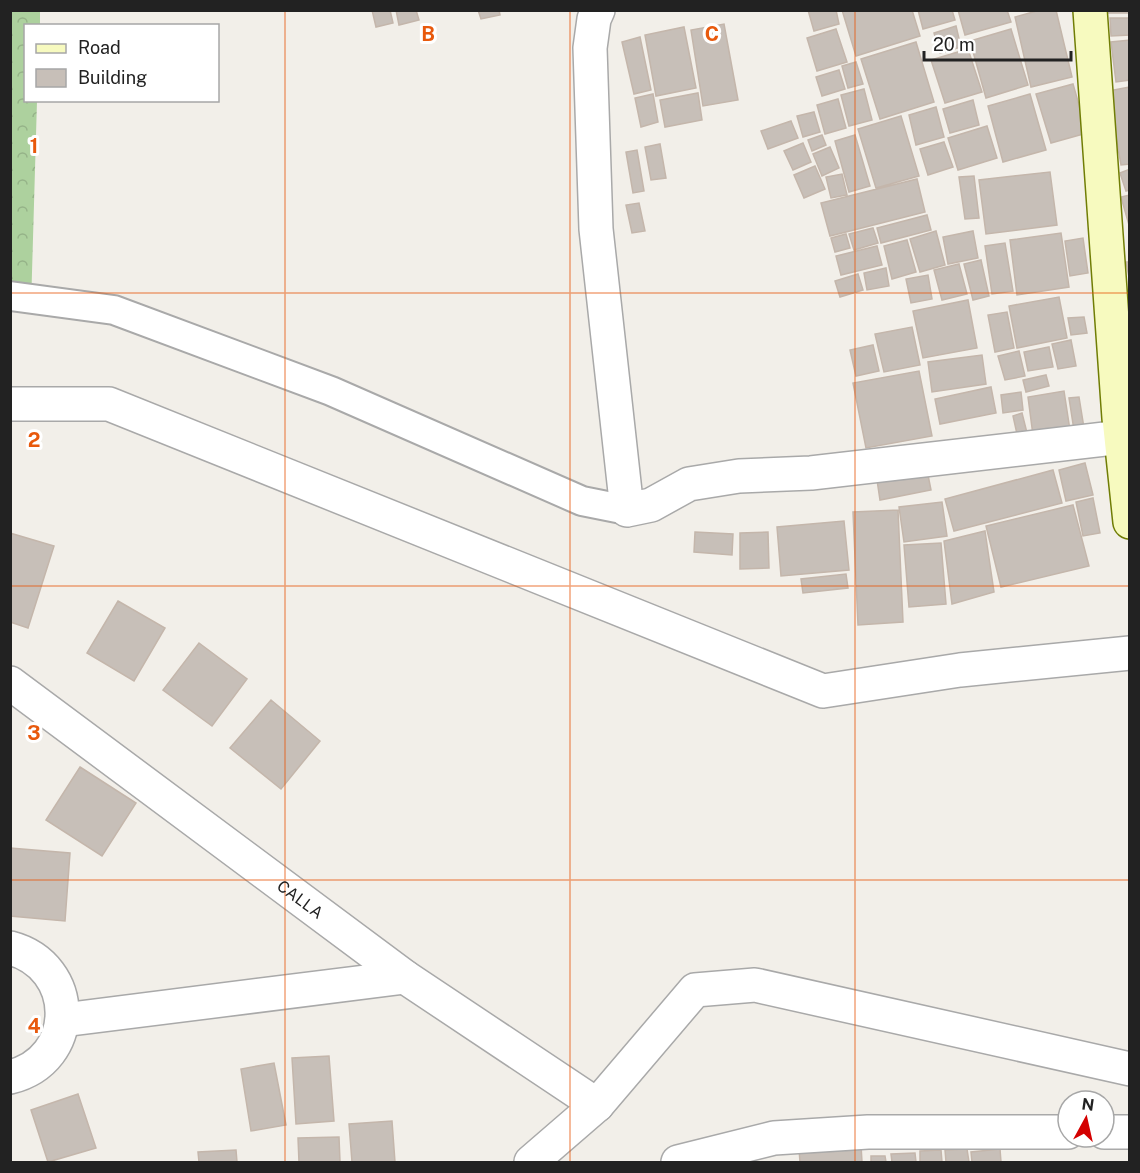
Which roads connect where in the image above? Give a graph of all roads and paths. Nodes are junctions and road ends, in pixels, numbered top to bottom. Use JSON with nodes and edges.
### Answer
{"nodes":[{"id":1,"x":598,"y":10,"type":"edge"},
{"id":2,"x":1090,"y":10,"type":"edge"},
{"id":3,"x":10,"y":296,"type":"edge"},
{"id":4,"x":10,"y":404,"type":"edge"},
{"id":5,"x":1124,"y":424,"type":"edge"},
{"id":6,"x":627,"y":510,"type":"junction"},
{"id":7,"x":1130,"y":522,"type":"edge"},
{"id":8,"x":1130,"y":654,"type":"edge"},
{"id":9,"x":10,"y":682,"type":"edge"},
{"id":10,"x":10,"y":948,"type":"edge"},
{"id":11,"x":405,"y":977,"type":"junction"},
{"id":12,"x":63,"y":1020,"type":"junction"},
{"id":13,"x":1130,"y":1069,"type":"edge"},
{"id":14,"x":10,"y":1077,"type":"edge"},
{"id":15,"x":597,"y":1105,"type":"junction"},
{"id":16,"x":1056,"y":1132,"type":"edge"},
{"id":17,"x":531,"y":1162,"type":"edge"},
{"id":18,"x":678,"y":1162,"type":"edge"}],
"edges":[{"from":1,"to":6,"type":"street"},
{"from":2,"to":5,"type":"street"},
{"from":3,"to":6,"type":"lane"},
{"from":4,"to":8,"type":"street"},
{"from":5,"to":6,"type":"street"},
{"from":5,"to":7,"type":"street"},
{"from":9,"to":11,"type":"street","name":"CALLA"},
{"from":10,"to":12,"type":"street"},
{"from":11,"to":12,"type":"street"},
{"from":11,"to":15,"type":"street","name":"CALLA"},
{"from":12,"to":14,"type":"street"},
{"from":13,"to":15,"type":"street"},
{"from":15,"to":17,"type":"street"},
{"from":16,"to":18,"type":"street"}]}
